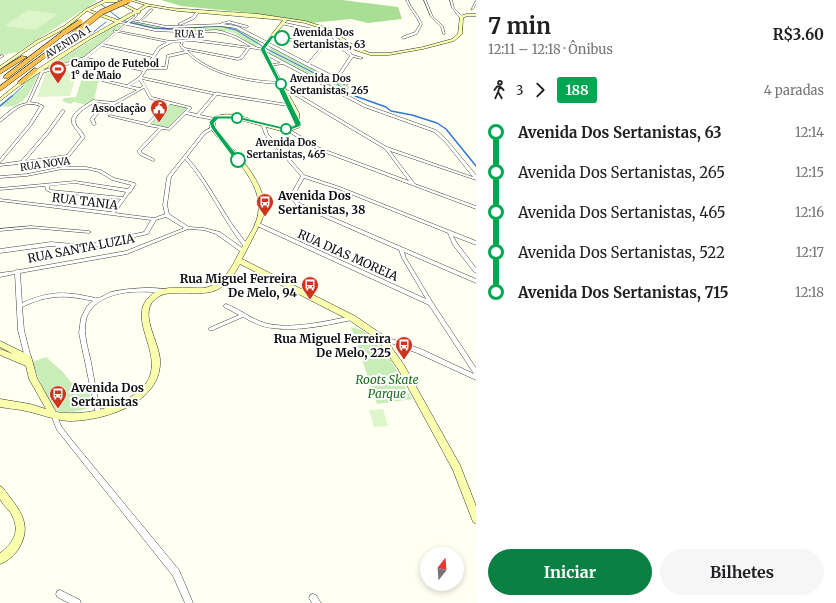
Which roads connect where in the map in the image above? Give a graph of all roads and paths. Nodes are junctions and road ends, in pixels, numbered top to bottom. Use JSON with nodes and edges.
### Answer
{"nodes":[{"id":1,"x":117,"y":0,"type":"edge"},
{"id":2,"x":130,"y":0,"type":"edge"},
{"id":3,"x":148,"y":0,"type":"edge"},
{"id":4,"x":408,"y":0,"type":"edge"},
{"id":5,"x":425,"y":0,"type":"edge"},
{"id":6,"x":451,"y":0,"type":"edge"},
{"id":7,"x":105,"y":1,"type":"edge"},
{"id":8,"x":476,"y":2,"type":"edge"},
{"id":9,"x":148,"y":5,"type":"junction"},
{"id":10,"x":166,"y":8,"type":"junction"},
{"id":11,"x":472,"y":9,"type":"dead end"},
{"id":12,"x":87,"y":10,"type":"junction"},
{"id":13,"x":152,"y":10,"type":"dead end"},
{"id":14,"x":199,"y":11,"type":"junction"},
{"id":15,"x":137,"y":13,"type":"junction"},
{"id":16,"x":476,"y":15,"type":"edge"},
{"id":17,"x":461,"y":17,"type":"junction"},
{"id":18,"x":127,"y":21,"type":"junction"},
{"id":19,"x":119,"y":22,"type":"junction"},
{"id":20,"x":140,"y":22,"type":"junction"},
{"id":21,"x":284,"y":22,"type":"junction"},
{"id":22,"x":179,"y":24,"type":"dead end"},
{"id":23,"x":222,"y":25,"type":"junction"},
{"id":24,"x":247,"y":27,"type":"dead end"},
{"id":25,"x":115,"y":31,"type":"junction"},
{"id":26,"x":200,"y":32,"type":"junction"},
{"id":27,"x":444,"y":32,"type":"dead end"},
{"id":28,"x":63,"y":34,"type":"junction"},
{"id":29,"x":73,"y":34,"type":"junction"},
{"id":30,"x":272,"y":36,"type":"junction"},
{"id":31,"x":330,"y":38,"type":"junction"},
{"id":32,"x":403,"y":38,"type":"dead end"},
{"id":33,"x":192,"y":40,"type":"junction"},
{"id":34,"x":170,"y":42,"type":"junction"},
{"id":35,"x":182,"y":42,"type":"junction"},
{"id":36,"x":102,"y":45,"type":"junction"},
{"id":37,"x":323,"y":46,"type":"junction"},
{"id":38,"x":264,"y":47,"type":"junction"},
{"id":39,"x":183,"y":48,"type":"junction"},
{"id":40,"x":249,"y":48,"type":"junction"},
{"id":41,"x":255,"y":49,"type":"junction"},
{"id":42,"x":186,"y":52,"type":"junction"},
{"id":43,"x":152,"y":56,"type":"junction"},
{"id":44,"x":352,"y":56,"type":"junction"},
{"id":45,"x":86,"y":58,"type":"junction"},
{"id":46,"x":361,"y":58,"type":"dead end"},
{"id":47,"x":285,"y":63,"type":"junction"},
{"id":48,"x":271,"y":65,"type":"junction"},
{"id":49,"x":308,"y":65,"type":"junction"},
{"id":50,"x":0,"y":68,"type":"edge"},
{"id":51,"x":131,"y":68,"type":"junction"},
{"id":52,"x":145,"y":69,"type":"junction"},
{"id":53,"x":0,"y":72,"type":"edge"},
{"id":54,"x":140,"y":78,"type":"junction"},
{"id":55,"x":336,"y":79,"type":"junction"},
{"id":56,"x":104,"y":81,"type":"dead end"},
{"id":57,"x":0,"y":82,"type":"edge"},
{"id":58,"x":20,"y":83,"type":"junction"},
{"id":59,"x":281,"y":84,"type":"junction"},
{"id":60,"x":346,"y":84,"type":"dead end"},
{"id":61,"x":128,"y":86,"type":"junction"},
{"id":62,"x":144,"y":87,"type":"junction"},
{"id":63,"x":0,"y":89,"type":"edge"},
{"id":64,"x":139,"y":89,"type":"junction"},
{"id":65,"x":284,"y":91,"type":"junction"},
{"id":66,"x":217,"y":93,"type":"junction"},
{"id":67,"x":288,"y":96,"type":"junction"},
{"id":68,"x":301,"y":98,"type":"junction"},
{"id":69,"x":0,"y":100,"type":"edge"},
{"id":70,"x":28,"y":103,"type":"junction"},
{"id":71,"x":113,"y":103,"type":"junction"},
{"id":72,"x":169,"y":103,"type":"junction"},
{"id":73,"x":291,"y":106,"type":"junction"},
{"id":74,"x":63,"y":111,"type":"dead end"},
{"id":75,"x":186,"y":113,"type":"junction"},
{"id":76,"x":110,"y":116,"type":"dead end"},
{"id":77,"x":197,"y":116,"type":"junction"},
{"id":78,"x":213,"y":119,"type":"junction"},
{"id":79,"x":0,"y":121,"type":"edge"},
{"id":80,"x":94,"y":124,"type":"dead end"},
{"id":81,"x":262,"y":124,"type":"junction"},
{"id":82,"x":147,"y":125,"type":"junction"},
{"id":83,"x":161,"y":128,"type":"junction"},
{"id":84,"x":213,"y":128,"type":"junction"},
{"id":85,"x":288,"y":130,"type":"junction"},
{"id":86,"x":386,"y":148,"type":"junction"},
{"id":87,"x":185,"y":157,"type":"junction"},
{"id":88,"x":154,"y":160,"type":"dead end"},
{"id":89,"x":0,"y":161,"type":"edge"},
{"id":90,"x":21,"y":163,"type":"junction"},
{"id":91,"x":0,"y":165,"type":"edge"},
{"id":92,"x":303,"y":176,"type":"junction"},
{"id":93,"x":0,"y":177,"type":"edge"},
{"id":94,"x":476,"y":178,"type":"edge"},
{"id":95,"x":47,"y":184,"type":"junction"},
{"id":96,"x":413,"y":185,"type":"junction"},
{"id":97,"x":0,"y":189,"type":"edge"},
{"id":98,"x":130,"y":191,"type":"junction"},
{"id":99,"x":124,"y":198,"type":"junction"},
{"id":100,"x":0,"y":200,"type":"edge"},
{"id":101,"x":476,"y":208,"type":"edge"},
{"id":102,"x":112,"y":214,"type":"junction"},
{"id":103,"x":167,"y":215,"type":"junction"},
{"id":104,"x":154,"y":219,"type":"junction"},
{"id":105,"x":257,"y":224,"type":"junction"},
{"id":106,"x":188,"y":228,"type":"junction"},
{"id":107,"x":0,"y":230,"type":"edge"},
{"id":108,"x":89,"y":232,"type":"dead end"},
{"id":109,"x":450,"y":233,"type":"junction"},
{"id":110,"x":236,"y":234,"type":"junction"},
{"id":111,"x":224,"y":237,"type":"junction"},
{"id":112,"x":476,"y":243,"type":"edge"},
{"id":113,"x":244,"y":249,"type":"junction"},
{"id":114,"x":401,"y":249,"type":"junction"},
{"id":115,"x":0,"y":251,"type":"edge"},
{"id":116,"x":238,"y":260,"type":"junction"},
{"id":117,"x":17,"y":271,"type":"junction"},
{"id":118,"x":476,"y":271,"type":"edge"},
{"id":119,"x":0,"y":275,"type":"edge"},
{"id":120,"x":476,"y":281,"type":"edge"},
{"id":121,"x":166,"y":291,"type":"junction"},
{"id":122,"x":96,"y":300,"type":"junction"},
{"id":123,"x":431,"y":304,"type":"junction"},
{"id":124,"x":19,"y":306,"type":"junction"},
{"id":125,"x":226,"y":306,"type":"dead end"},
{"id":126,"x":244,"y":315,"type":"junction"},
{"id":127,"x":352,"y":318,"type":"junction"},
{"id":128,"x":211,"y":329,"type":"dead end"},
{"id":129,"x":380,"y":337,"type":"junction"},
{"id":130,"x":0,"y":344,"type":"edge"},
{"id":131,"x":0,"y":352,"type":"edge"},
{"id":132,"x":28,"y":361,"type":"junction"},
{"id":133,"x":476,"y":373,"type":"edge"},
{"id":134,"x":476,"y":378,"type":"edge"},
{"id":135,"x":0,"y":403,"type":"edge"},
{"id":136,"x":98,"y":413,"type":"junction"},
{"id":137,"x":54,"y":415,"type":"junction"},
{"id":138,"x":0,"y":491,"type":"edge"},
{"id":139,"x":476,"y":519,"type":"edge"},
{"id":140,"x":0,"y":559,"type":"edge"},
{"id":141,"x":60,"y":594,"type":"dead end"},
{"id":142,"x":77,"y":603,"type":"edge"},
{"id":143,"x":189,"y":603,"type":"edge"}],
"edges":[{"from":1,"to":28,"type":"highway","bridge":true},
{"from":2,"to":9,"type":"main road"},
{"from":2,"to":29,"type":"highway","bridge":true},
{"from":3,"to":10,"type":"main road"},
{"from":4,"to":32,"type":"street"},
{"from":5,"to":27,"type":"street"},
{"from":6,"to":17,"type":"street"},
{"from":7,"to":12,"type":"main road","name":"AVENIDA 1"},
{"from":7,"to":15,"type":"main road"},
{"from":8,"to":11,"type":"street"},
{"from":9,"to":10,"type":"main road"},
{"from":9,"to":15,"type":"main road","name":"AVENIDA 1"},
{"from":10,"to":14,"type":"main road"},
{"from":12,"to":19,"type":"main road"},
{"from":12,"to":50,"type":"main road","name":"AVENIDA 1"},
{"from":13,"to":20,"type":"street"},
{"from":14,"to":21,"type":"main road"},
{"from":14,"to":22,"type":"street"},
{"from":15,"to":18,"type":"main road","name":"AVENIDA 1"},
{"from":16,"to":17,"type":"main road"},
{"from":17,"to":21,"type":"main road"},
{"from":18,"to":19,"type":"main road","name":"AVENIDA 1"},
{"from":18,"to":20,"type":"street"},
{"from":18,"to":25,"type":"street"},
{"from":18,"to":26,"type":"street"},
{"from":19,"to":58,"type":"main road","name":"AVENIDA 1"},
{"from":20,"to":23,"type":"street"},
{"from":21,"to":30,"type":"main road"},
{"from":21,"to":31,"type":"street"},
{"from":23,"to":24,"type":"street"},
{"from":23,"to":38,"type":"street"},
{"from":25,"to":34,"type":"street","name":"RUA E"},
{"from":25,"to":36,"type":"street"},
{"from":26,"to":33,"type":"street"},
{"from":26,"to":41,"type":"street"},
{"from":28,"to":53,"type":"highway"},
{"from":28,"to":57,"type":"highway"},
{"from":29,"to":58,"type":"highway"},
{"from":29,"to":63,"type":"highway"},
{"from":30,"to":37,"type":"street"},
{"from":30,"to":38,"type":"main road"},
{"from":31,"to":37,"type":"street"},
{"from":31,"to":44,"type":"street"},
{"from":33,"to":35,"type":"street","name":"RUA E"},
{"from":33,"to":40,"type":"street","name":"RUA E"},
{"from":34,"to":35,"type":"street","name":"RUA E"},
{"from":34,"to":43,"type":"street"},
{"from":35,"to":39,"type":"street"},
{"from":36,"to":43,"type":"street"},
{"from":36,"to":45,"type":"street"},
{"from":37,"to":49,"type":"street"},
{"from":38,"to":41,"type":"street","name":"RUA E"},
{"from":38,"to":47,"type":"street"},
{"from":38,"to":48,"type":"main road"},
{"from":38,"to":49,"type":"street"},
{"from":39,"to":40,"type":"street"},
{"from":39,"to":42,"type":"street"},
{"from":40,"to":41,"type":"street","name":"RUA E"},
{"from":42,"to":52,"type":"street"},
{"from":42,"to":59,"type":"street"},
{"from":43,"to":52,"type":"street"},
{"from":44,"to":46,"type":"street"},
{"from":44,"to":55,"type":"street"},
{"from":45,"to":51,"type":"street"},
{"from":45,"to":70,"type":"street"},
{"from":47,"to":48,"type":"street"},
{"from":47,"to":94,"type":"street"},
{"from":48,"to":59,"type":"main road"},
{"from":49,"to":55,"type":"street"},
{"from":51,"to":52,"type":"street"},
{"from":51,"to":54,"type":"street"},
{"from":52,"to":54,"type":"street"},
{"from":54,"to":61,"type":"street"},
{"from":54,"to":62,"type":"street"},
{"from":54,"to":66,"type":"street"},
{"from":55,"to":60,"type":"street"},
{"from":56,"to":61,"type":"street"},
{"from":58,"to":69,"type":"main road","name":"AVENIDA 1"},
{"from":59,"to":65,"type":"main road"},
{"from":61,"to":64,"type":"street"},
{"from":62,"to":64,"type":"street"},
{"from":62,"to":72,"type":"street"},
{"from":64,"to":71,"type":"street"},
{"from":65,"to":67,"type":"main road"},
{"from":65,"to":68,"type":"street"},
{"from":65,"to":73,"type":"main road"},
{"from":66,"to":73,"type":"street"},
{"from":66,"to":77,"type":"street"},
{"from":67,"to":68,"type":"street"},
{"from":67,"to":73,"type":"main road"},
{"from":68,"to":86,"type":"street"},
{"from":70,"to":79,"type":"street"},
{"from":70,"to":89,"type":"street"},
{"from":71,"to":80,"type":"street"},
{"from":71,"to":90,"type":"street"},
{"from":72,"to":75,"type":"street"},
{"from":72,"to":82,"type":"street"},
{"from":73,"to":85,"type":"main road"},
{"from":74,"to":90,"type":"street"},
{"from":75,"to":77,"type":"street"},
{"from":75,"to":83,"type":"street"},
{"from":76,"to":82,"type":"street"},
{"from":77,"to":78,"type":"street"},
{"from":78,"to":81,"type":"main road"},
{"from":78,"to":84,"type":"main road"},
{"from":81,"to":85,"type":"main road"},
{"from":81,"to":92,"type":"street"},
{"from":82,"to":83,"type":"street"},
{"from":83,"to":88,"type":"street"},
{"from":84,"to":87,"type":"street"},
{"from":84,"to":105,"type":"main road"},
{"from":85,"to":96,"type":"street"},
{"from":86,"to":94,"type":"street"},
{"from":86,"to":96,"type":"street"},
{"from":87,"to":103,"type":"street"},
{"from":87,"to":110,"type":"street"},
{"from":90,"to":91,"type":"street"},
{"from":92,"to":109,"type":"street"},
{"from":92,"to":114,"type":"street"},
{"from":93,"to":98,"type":"street","name":"RUA NOVA"},
{"from":95,"to":97,"type":"street"},
{"from":95,"to":98,"type":"street"},
{"from":95,"to":99,"type":"street"},
{"from":96,"to":101,"type":"street"},
{"from":98,"to":99,"type":"street"},
{"from":99,"to":102,"type":"street"},
{"from":100,"to":102,"type":"street","name":"RUA TANIA"},
{"from":102,"to":104,"type":"street","name":"RUA TANIA"},
{"from":103,"to":104,"type":"street","name":"RUA TANIA"},
{"from":103,"to":106,"type":"street"},
{"from":104,"to":115,"type":"street"},
{"from":105,"to":113,"type":"main road"},
{"from":105,"to":123,"type":"street","name":"RUA DIAS MOREIA"},
{"from":106,"to":111,"type":"street"},
{"from":106,"to":117,"type":"street","name":"RUA SANTA LUZIA"},
{"from":107,"to":108,"type":"street"},
{"from":109,"to":112,"type":"street"},
{"from":109,"to":118,"type":"street"},
{"from":110,"to":111,"type":"street"},
{"from":110,"to":113,"type":"street"},
{"from":111,"to":113,"type":"street"},
{"from":113,"to":116,"type":"main road"},
{"from":114,"to":120,"type":"street"},
{"from":114,"to":123,"type":"street"},
{"from":116,"to":121,"type":"main road"},
{"from":116,"to":127,"type":"main road"},
{"from":117,"to":119,"type":"street","name":"RUA SANTA LUZIA"},
{"from":117,"to":124,"type":"street"},
{"from":121,"to":122,"type":"street"},
{"from":121,"to":136,"type":"main road"},
{"from":122,"to":124,"type":"street"},
{"from":122,"to":136,"type":"street"},
{"from":123,"to":133,"type":"street"},
{"from":124,"to":132,"type":"street"},
{"from":125,"to":126,"type":"street"},
{"from":126,"to":127,"type":"street"},
{"from":126,"to":128,"type":"street"},
{"from":127,"to":129,"type":"main road"},
{"from":129,"to":134,"type":"street"},
{"from":129,"to":139,"type":"main road"},
{"from":130,"to":132,"type":"main road"},
{"from":131,"to":132,"type":"main road"},
{"from":132,"to":137,"type":"main road"},
{"from":135,"to":137,"type":"main road"},
{"from":136,"to":137,"type":"main road"},
{"from":137,"to":143,"type":"street"},
{"from":138,"to":140,"type":"main road"},
{"from":141,"to":142,"type":"street"}]}
